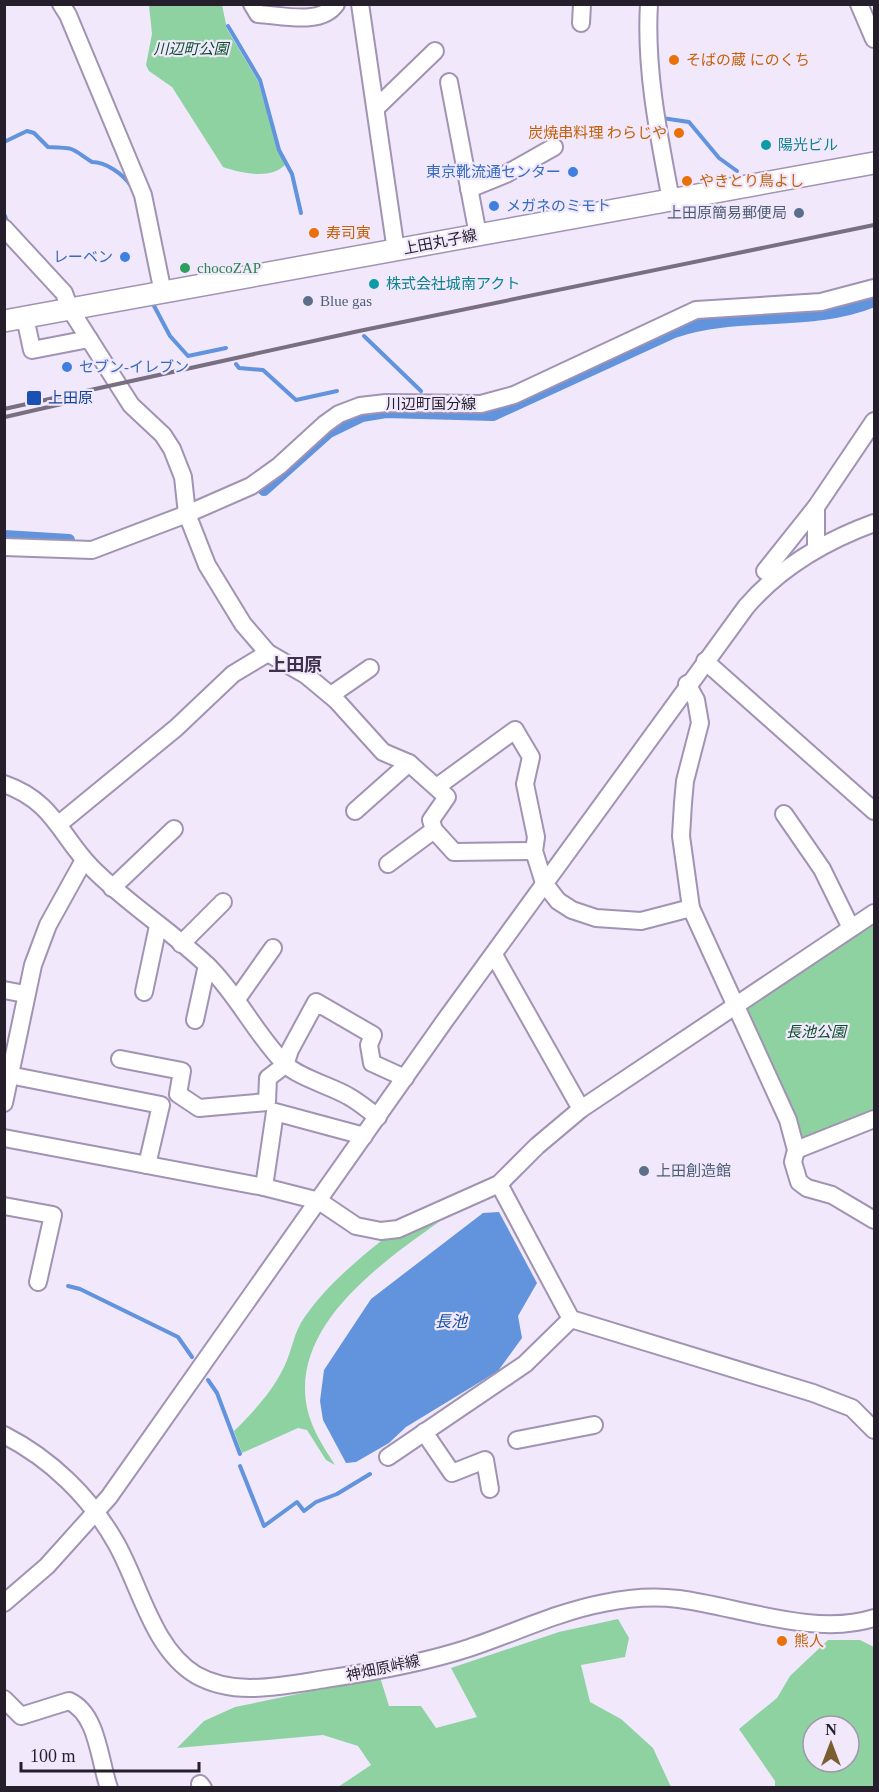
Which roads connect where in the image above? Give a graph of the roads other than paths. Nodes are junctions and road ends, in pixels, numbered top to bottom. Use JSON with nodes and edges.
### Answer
{"nodes":[{"id":1,"x":61,"y":4,"type":"edge"},
{"id":2,"x":252,"y":4,"type":"edge"},
{"id":3,"x":336,"y":4,"type":"edge"},
{"id":4,"x":360,"y":4,"type":"edge"},
{"id":5,"x":582,"y":4,"type":"edge"},
{"id":6,"x":649,"y":4,"type":"edge"},
{"id":7,"x":859,"y":4,"type":"edge"},
{"id":8,"x":581,"y":23,"type":"dead end"},
{"id":9,"x":874,"y":38,"type":"edge"},
{"id":10,"x":435,"y":51,"type":"dead end"},
{"id":11,"x":449,"y":82,"type":"dead end"},
{"id":12,"x":376,"y":108,"type":"junction"},
{"id":13,"x":554,"y":147,"type":"dead end"},
{"id":14,"x":874,"y":163,"type":"edge"},
{"id":15,"x":469,"y":189,"type":"junction"},
{"id":16,"x":671,"y":200,"type":"junction"},
{"id":17,"x":4,"y":228,"type":"edge"},
{"id":18,"x":478,"y":235,"type":"junction"},
{"id":19,"x":396,"y":251,"type":"junction"},
{"id":20,"x":874,"y":288,"type":"edge"},
{"id":21,"x":163,"y":293,"type":"junction"},
{"id":22,"x":70,"y":309,"type":"junction"},
{"id":23,"x":15,"y":319,"type":"edge"},
{"id":24,"x":88,"y":339,"type":"junction"},
{"id":25,"x":874,"y":421,"type":"edge"},
{"id":26,"x":816,"y":507,"type":"junction"},
{"id":27,"x":187,"y":514,"type":"junction"},
{"id":28,"x":874,"y":523,"type":"edge"},
{"id":29,"x":4,"y":547,"type":"edge"},
{"id":30,"x":816,"y":549,"type":"junction"},
{"id":31,"x":765,"y":571,"type":"dead end"},
{"id":32,"x":268,"y":654,"type":"junction"},
{"id":33,"x":705,"y":661,"type":"junction"},
{"id":34,"x":370,"y":668,"type":"dead end"},
{"id":35,"x":687,"y":684,"type":"junction"},
{"id":36,"x":331,"y":695,"type":"junction"},
{"id":37,"x":409,"y":763,"type":"junction"},
{"id":38,"x":4,"y":784,"type":"edge"},
{"id":39,"x":438,"y":786,"type":"junction"},
{"id":40,"x":354,"y":811,"type":"dead end"},
{"id":41,"x":874,"y":811,"type":"edge"},
{"id":42,"x":784,"y":814,"type":"dead end"},
{"id":43,"x":59,"y":824,"type":"junction"},
{"id":44,"x":174,"y":829,"type":"dead end"},
{"id":45,"x":434,"y":830,"type":"junction"},
{"id":46,"x":534,"y":851,"type":"junction"},
{"id":47,"x":84,"y":860,"type":"junction"},
{"id":48,"x":388,"y":864,"type":"dead end"},
{"id":49,"x":544,"y":883,"type":"junction"},
{"id":50,"x":112,"y":888,"type":"junction"},
{"id":51,"x":223,"y":902,"type":"dead end"},
{"id":52,"x":691,"y":908,"type":"junction"},
{"id":53,"x":874,"y":913,"type":"edge"},
{"id":54,"x":158,"y":926,"type":"junction"},
{"id":55,"x":851,"y":928,"type":"junction"},
{"id":56,"x":181,"y":944,"type":"junction"},
{"id":57,"x":273,"y":948,"type":"dead end"},
{"id":58,"x":494,"y":955,"type":"junction"},
{"id":59,"x":207,"y":965,"type":"junction"},
{"id":60,"x":4,"y":990,"type":"edge"},
{"id":61,"x":144,"y":993,"type":"dead end"},
{"id":62,"x":25,"y":994,"type":"junction"},
{"id":63,"x":237,"y":999,"type":"junction"},
{"id":64,"x":736,"y":1006,"type":"junction"},
{"id":65,"x":195,"y":1020,"type":"dead end"},
{"id":66,"x":120,"y":1059,"type":"dead end"},
{"id":67,"x":285,"y":1065,"type":"junction"},
{"id":68,"x":7,"y":1074,"type":"edge"},
{"id":69,"x":405,"y":1078,"type":"junction"},
{"id":70,"x":4,"y":1103,"type":"edge"},
{"id":71,"x":581,"y":1108,"type":"junction"},
{"id":72,"x":378,"y":1117,"type":"junction"},
{"id":73,"x":874,"y":1119,"type":"edge"},
{"id":74,"x":364,"y":1136,"type":"junction"},
{"id":75,"x":4,"y":1138,"type":"edge"},
{"id":76,"x":796,"y":1150,"type":"junction"},
{"id":77,"x":147,"y":1165,"type":"junction"},
{"id":78,"x":499,"y":1184,"type":"junction"},
{"id":79,"x":264,"y":1187,"type":"junction"},
{"id":80,"x":319,"y":1201,"type":"junction"},
{"id":81,"x":4,"y":1206,"type":"edge"},
{"id":82,"x":874,"y":1220,"type":"edge"},
{"id":83,"x":38,"y":1282,"type":"dead end"},
{"id":84,"x":571,"y":1319,"type":"junction"},
{"id":85,"x":594,"y":1425,"type":"dead end"},
{"id":86,"x":874,"y":1430,"type":"edge"},
{"id":87,"x":424,"y":1432,"type":"junction"},
{"id":88,"x":4,"y":1435,"type":"edge"},
{"id":89,"x":517,"y":1440,"type":"dead end"},
{"id":90,"x":388,"y":1457,"type":"dead end"},
{"id":91,"x":490,"y":1489,"type":"dead end"},
{"id":92,"x":96,"y":1513,"type":"junction"},
{"id":93,"x":4,"y":1603,"type":"edge"},
{"id":94,"x":874,"y":1618,"type":"edge"},
{"id":95,"x":4,"y":1699,"type":"edge"},
{"id":96,"x":109,"y":1788,"type":"edge"}],
"edges":[{"from":1,"to":21,"type":"street"},
{"from":2,"to":3,"type":"street"},
{"from":4,"to":12,"type":"street"},
{"from":5,"to":8,"type":"street"},
{"from":6,"to":16,"type":"street"},
{"from":7,"to":9,"type":"street"},
{"from":10,"to":12,"type":"street"},
{"from":11,"to":15,"type":"street"},
{"from":12,"to":19,"type":"street"},
{"from":13,"to":15,"type":"street"},
{"from":14,"to":16,"type":"main road","name":"上田丸子線"},
{"from":15,"to":18,"type":"street"},
{"from":16,"to":18,"type":"main road","name":"上田丸子線"},
{"from":17,"to":22,"type":"street"},
{"from":18,"to":19,"type":"main road","name":"上田丸子線"},
{"from":19,"to":21,"type":"main road","name":"上田丸子線"},
{"from":20,"to":27,"type":"street","name":"川辺町国分線"},
{"from":21,"to":22,"type":"main road","name":"上田丸子線"},
{"from":22,"to":23,"type":"main road","name":"上田丸子線"},
{"from":22,"to":24,"type":"street"},
{"from":23,"to":24,"type":"street"},
{"from":24,"to":27,"type":"street"},
{"from":25,"to":26,"type":"street"},
{"from":26,"to":30,"type":"street"},
{"from":26,"to":31,"type":"street"},
{"from":27,"to":29,"type":"street","name":"川辺町国分線"},
{"from":27,"to":32,"type":"street"},
{"from":28,"to":30,"type":"street"},
{"from":30,"to":33,"type":"street"},
{"from":32,"to":36,"type":"street"},
{"from":32,"to":43,"type":"street"},
{"from":33,"to":35,"type":"street"},
{"from":33,"to":41,"type":"street"},
{"from":34,"to":36,"type":"street"},
{"from":35,"to":49,"type":"street"},
{"from":35,"to":52,"type":"street"},
{"from":36,"to":37,"type":"street"},
{"from":37,"to":39,"type":"street"},
{"from":37,"to":40,"type":"street"},
{"from":38,"to":43,"type":"street"},
{"from":39,"to":45,"type":"street"},
{"from":39,"to":46,"type":"street"},
{"from":42,"to":55,"type":"street"},
{"from":43,"to":47,"type":"street"},
{"from":44,"to":50,"type":"street"},
{"from":45,"to":46,"type":"street"},
{"from":45,"to":48,"type":"street"},
{"from":46,"to":49,"type":"street"},
{"from":47,"to":50,"type":"street"},
{"from":47,"to":62,"type":"street"},
{"from":49,"to":52,"type":"street"},
{"from":49,"to":58,"type":"street"},
{"from":50,"to":54,"type":"street"},
{"from":51,"to":56,"type":"street"},
{"from":52,"to":64,"type":"street"},
{"from":53,"to":55,"type":"street"},
{"from":54,"to":56,"type":"street"},
{"from":54,"to":61,"type":"street"},
{"from":55,"to":64,"type":"street"},
{"from":56,"to":59,"type":"street"},
{"from":57,"to":63,"type":"street"},
{"from":58,"to":69,"type":"street"},
{"from":58,"to":71,"type":"street"},
{"from":59,"to":63,"type":"street"},
{"from":59,"to":65,"type":"street"},
{"from":60,"to":62,"type":"street"},
{"from":62,"to":68,"type":"street"},
{"from":63,"to":67,"type":"street"},
{"from":64,"to":71,"type":"street"},
{"from":64,"to":76,"type":"street"},
{"from":66,"to":67,"type":"street"},
{"from":67,"to":69,"type":"street"},
{"from":67,"to":72,"type":"street"},
{"from":68,"to":70,"type":"street"},
{"from":68,"to":77,"type":"street"},
{"from":69,"to":72,"type":"street"},
{"from":71,"to":78,"type":"street"},
{"from":72,"to":74,"type":"street"},
{"from":73,"to":76,"type":"street"},
{"from":74,"to":79,"type":"street"},
{"from":74,"to":80,"type":"street"},
{"from":75,"to":77,"type":"street"},
{"from":76,"to":82,"type":"street"},
{"from":77,"to":79,"type":"street"},
{"from":78,"to":80,"type":"street"},
{"from":78,"to":84,"type":"street"},
{"from":79,"to":80,"type":"street"},
{"from":80,"to":92,"type":"street"},
{"from":81,"to":83,"type":"street"},
{"from":84,"to":86,"type":"street"},
{"from":84,"to":87,"type":"street"},
{"from":85,"to":89,"type":"street"},
{"from":87,"to":90,"type":"street"},
{"from":87,"to":91,"type":"street"},
{"from":88,"to":92,"type":"street","name":"神畑原峠線"},
{"from":92,"to":93,"type":"street"},
{"from":92,"to":94,"type":"street","name":"神畑原峠線"},
{"from":95,"to":96,"type":"street"}]}
